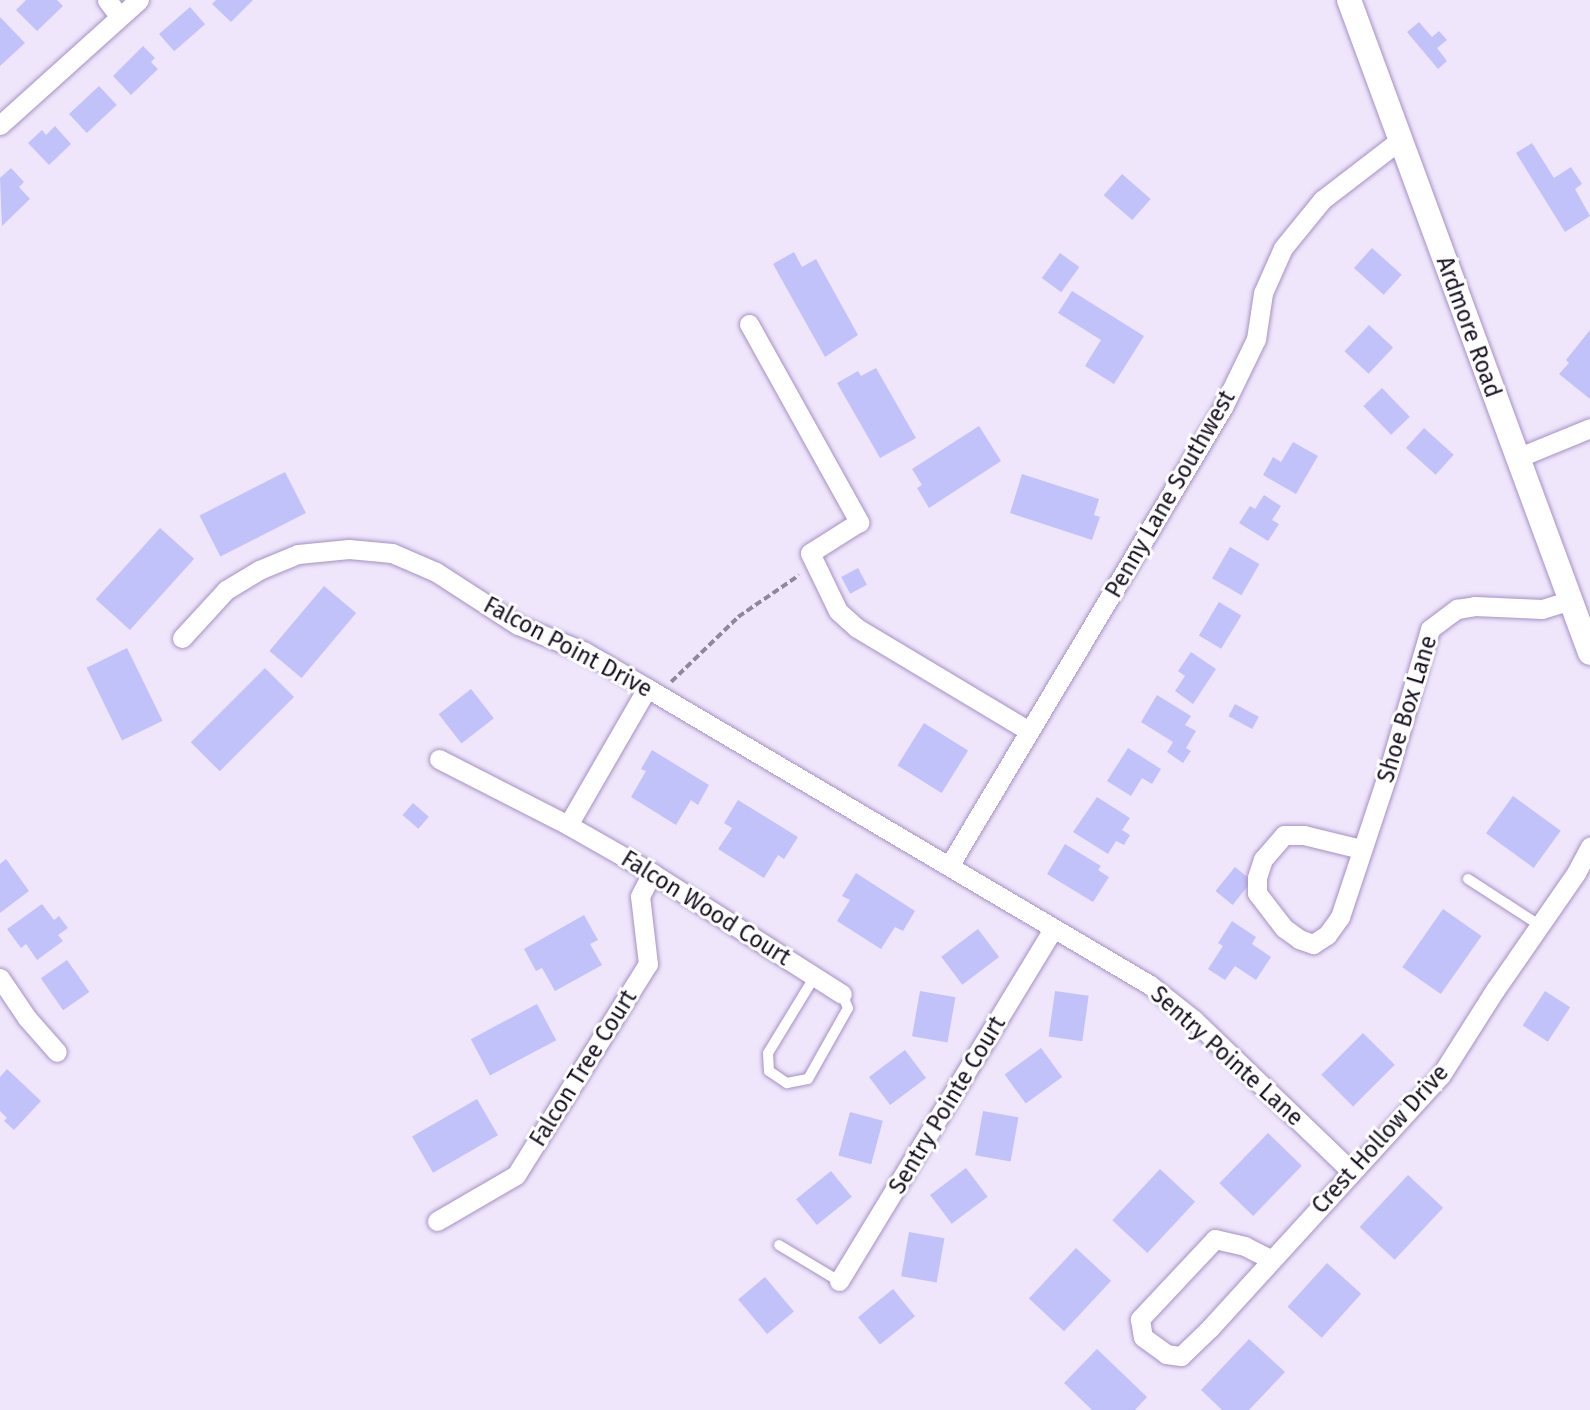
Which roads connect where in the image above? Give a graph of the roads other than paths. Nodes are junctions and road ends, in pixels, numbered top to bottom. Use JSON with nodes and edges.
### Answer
{"nodes":[{"id":1,"x":107,"y":0,"type":"edge"},
{"id":2,"x":139,"y":0,"type":"edge"},
{"id":3,"x":1349,"y":0,"type":"edge"},
{"id":4,"x":120,"y":17,"type":"junction"},
{"id":5,"x":0,"y":125,"type":"edge"},
{"id":6,"x":1400,"y":140,"type":"junction"},
{"id":7,"x":749,"y":324,"type":"dead end"},
{"id":8,"x":1590,"y":428,"type":"edge"},
{"id":9,"x":1517,"y":458,"type":"junction"},
{"id":10,"x":1571,"y":600,"type":"junction"},
{"id":11,"x":182,"y":638,"type":"dead end"},
{"id":12,"x":1590,"y":653,"type":"edge"},
{"id":13,"x":653,"y":691,"type":"junction"},
{"id":14,"x":1029,"y":731,"type":"junction"},
{"id":15,"x":439,"y":759,"type":"dead end"},
{"id":16,"x":568,"y":825,"type":"junction"},
{"id":17,"x":1590,"y":847,"type":"edge"},
{"id":18,"x":1362,"y":849,"type":"junction"},
{"id":19,"x":949,"y":866,"type":"junction"},
{"id":20,"x":1583,"y":869,"type":"edge"},
{"id":21,"x":652,"y":873,"type":"junction"},
{"id":22,"x":1468,"y":878,"type":"dead end"},
{"id":23,"x":1539,"y":925,"type":"junction"},
{"id":24,"x":1053,"y":929,"type":"junction"},
{"id":25,"x":815,"y":976,"type":"junction"},
{"id":26,"x":0,"y":978,"type":"edge"},
{"id":27,"x":842,"y":994,"type":"joint"},
{"id":28,"x":57,"y":1052,"type":"dead end"},
{"id":29,"x":1352,"y":1172,"type":"junction"},
{"id":30,"x":437,"y":1222,"type":"dead end"},
{"id":31,"x":779,"y":1245,"type":"dead end"},
{"id":32,"x":1272,"y":1260,"type":"junction"},
{"id":33,"x":839,"y":1281,"type":"joint"}],
"edges":[{"from":1,"to":4,"type":"street"},
{"from":2,"to":4,"type":"street"},
{"from":3,"to":6,"type":"street","name":"Ardmore Road"},
{"from":4,"to":5,"type":"street"},
{"from":6,"to":9,"type":"street","name":"Ardmore Road"},
{"from":6,"to":14,"type":"street","name":"Penny Lane Southwest"},
{"from":7,"to":14,"type":"street"},
{"from":8,"to":9,"type":"street"},
{"from":9,"to":10,"type":"street","name":"Ardmore Road"},
{"from":10,"to":12,"type":"street","name":"Ardmore Road"},
{"from":10,"to":18,"type":"street","name":"Shoe Box Lane"},
{"from":11,"to":13,"type":"street","name":"Falcon Point Drive"},
{"from":13,"to":16,"type":"street"},
{"from":13,"to":19,"type":"street","name":"Falcon Point Drive"},
{"from":14,"to":19,"type":"street","name":"Penny Lane Southwest"},
{"from":15,"to":16,"type":"street","name":"Falcon Wood Court"},
{"from":16,"to":21,"type":"street","name":"Falcon Wood Court"},
{"from":17,"to":20,"type":"street","name":"Crest Hollow Drive"},
{"from":18,"to":18,"type":"street","name":"Shoe Box Lane"},
{"from":19,"to":24,"type":"street","name":"Sentry Pointe Lane"},
{"from":20,"to":23,"type":"street","name":"Crest Hollow Drive"},
{"from":21,"to":25,"type":"street","name":"Falcon Wood Court"},
{"from":21,"to":30,"type":"street","name":"Falcon Tree Court"},
{"from":22,"to":23,"type":"lane"},
{"from":23,"to":29,"type":"street","name":"Crest Hollow Drive"},
{"from":24,"to":29,"type":"street","name":"Sentry Pointe Lane"},
{"from":24,"to":33,"type":"street","name":"Sentry Pointe Court"},
{"from":25,"to":27,"type":"street","name":"Falcon Wood Court"},
{"from":25,"to":27,"type":"lane"},
{"from":26,"to":28,"type":"street"},
{"from":29,"to":32,"type":"street","name":"Crest Hollow Drive"},
{"from":31,"to":33,"type":"lane"},
{"from":32,"to":32,"type":"street","name":"Crest Hollow Drive"}]}
